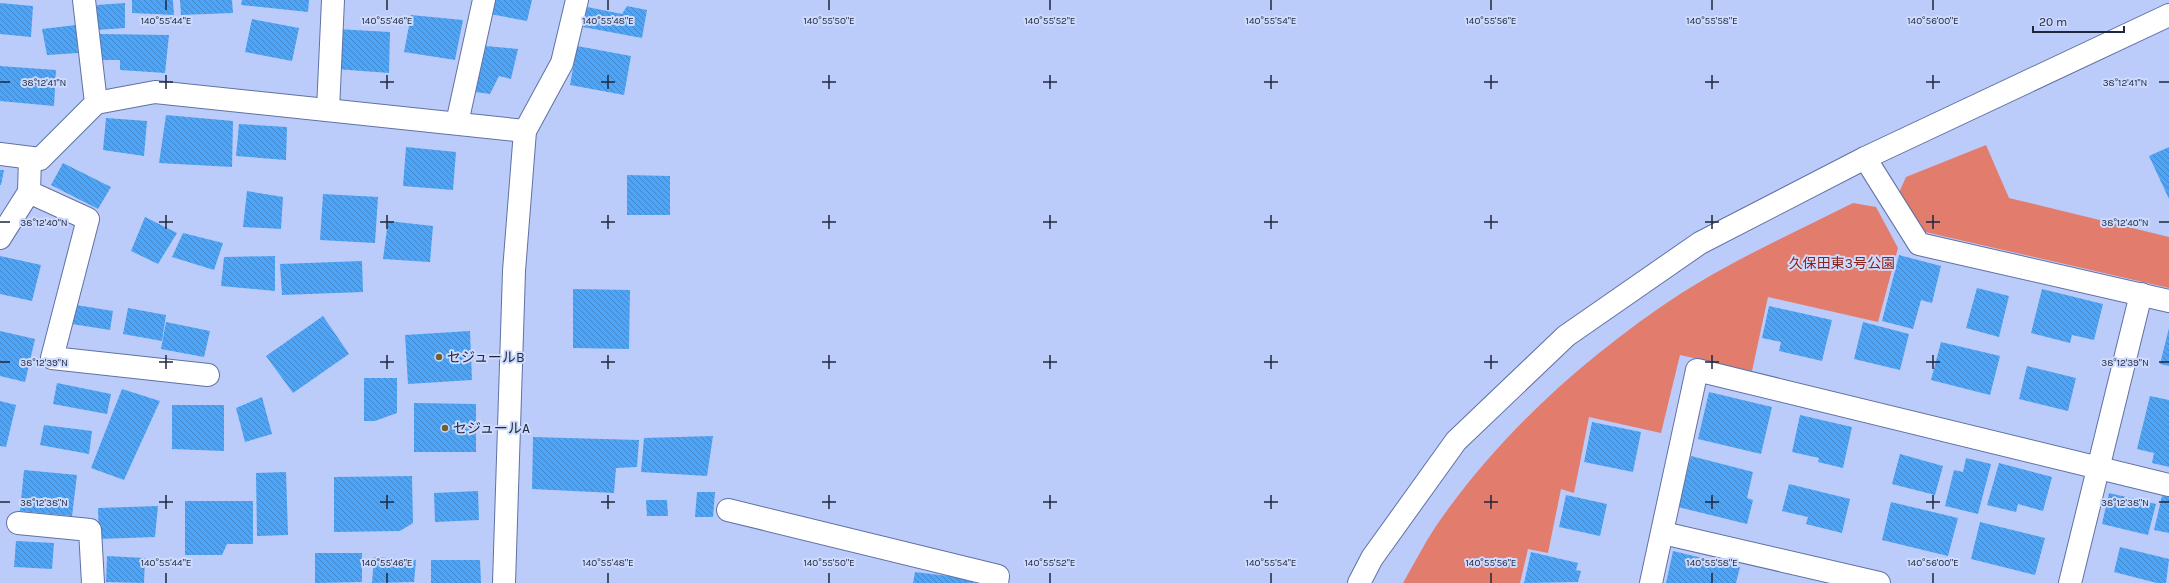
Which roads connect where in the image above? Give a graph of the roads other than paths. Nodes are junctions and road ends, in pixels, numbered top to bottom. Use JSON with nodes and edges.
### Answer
{"nodes":[{"id":1,"x":84,"y":0,"type":"edge"},
{"id":2,"x":333,"y":0,"type":"edge"},
{"id":3,"x":484,"y":0,"type":"edge"},
{"id":4,"x":577,"y":0,"type":"edge"},
{"id":5,"x":2169,"y":15,"type":"edge"},
{"id":6,"x":96,"y":103,"type":"junction"},
{"id":7,"x":328,"y":110,"type":"junction"},
{"id":8,"x":457,"y":123,"type":"junction"},
{"id":9,"x":525,"y":132,"type":"junction"},
{"id":10,"x":0,"y":154,"type":"edge"},
{"id":11,"x":30,"y":158,"type":"junction"},
{"id":12,"x":1865,"y":158,"type":"junction"},
{"id":13,"x":29,"y":192,"type":"junction"},
{"id":14,"x":0,"y":238,"type":"edge"},
{"id":15,"x":2141,"y":294,"type":"junction"},
{"id":16,"x":2169,"y":301,"type":"edge"},
{"id":17,"x":208,"y":375,"type":"dead end"},
{"id":18,"x":2098,"y":468,"type":"junction"},
{"id":19,"x":2169,"y":484,"type":"edge"},
{"id":20,"x":728,"y":510,"type":"dead end"},
{"id":21,"x":18,"y":524,"type":"dead end"},
{"id":22,"x":1663,"y":533,"type":"junction"},
{"id":23,"x":93,"y":583,"type":"edge"},
{"id":24,"x":504,"y":583,"type":"edge"},
{"id":25,"x":997,"y":583,"type":"edge"},
{"id":26,"x":1360,"y":583,"type":"edge"},
{"id":27,"x":1652,"y":583,"type":"edge"},
{"id":28,"x":1879,"y":583,"type":"edge"},
{"id":29,"x":2070,"y":583,"type":"edge"}],
"edges":[{"from":1,"to":6,"type":"street"},
{"from":2,"to":7,"type":"street"},
{"from":3,"to":8,"type":"street"},
{"from":4,"to":9,"type":"street"},
{"from":5,"to":12,"type":"street"},
{"from":6,"to":7,"type":"street"},
{"from":6,"to":11,"type":"street"},
{"from":7,"to":8,"type":"street"},
{"from":8,"to":9,"type":"street"},
{"from":9,"to":24,"type":"street"},
{"from":10,"to":11,"type":"street"},
{"from":11,"to":13,"type":"street"},
{"from":12,"to":15,"type":"street"},
{"from":12,"to":26,"type":"street"},
{"from":13,"to":14,"type":"street"},
{"from":13,"to":17,"type":"street"},
{"from":15,"to":16,"type":"street"},
{"from":15,"to":18,"type":"street"},
{"from":18,"to":19,"type":"street"},
{"from":18,"to":22,"type":"street"},
{"from":18,"to":29,"type":"street"},
{"from":20,"to":25,"type":"street"},
{"from":21,"to":23,"type":"street"},
{"from":22,"to":27,"type":"street"},
{"from":22,"to":28,"type":"street"}]}
